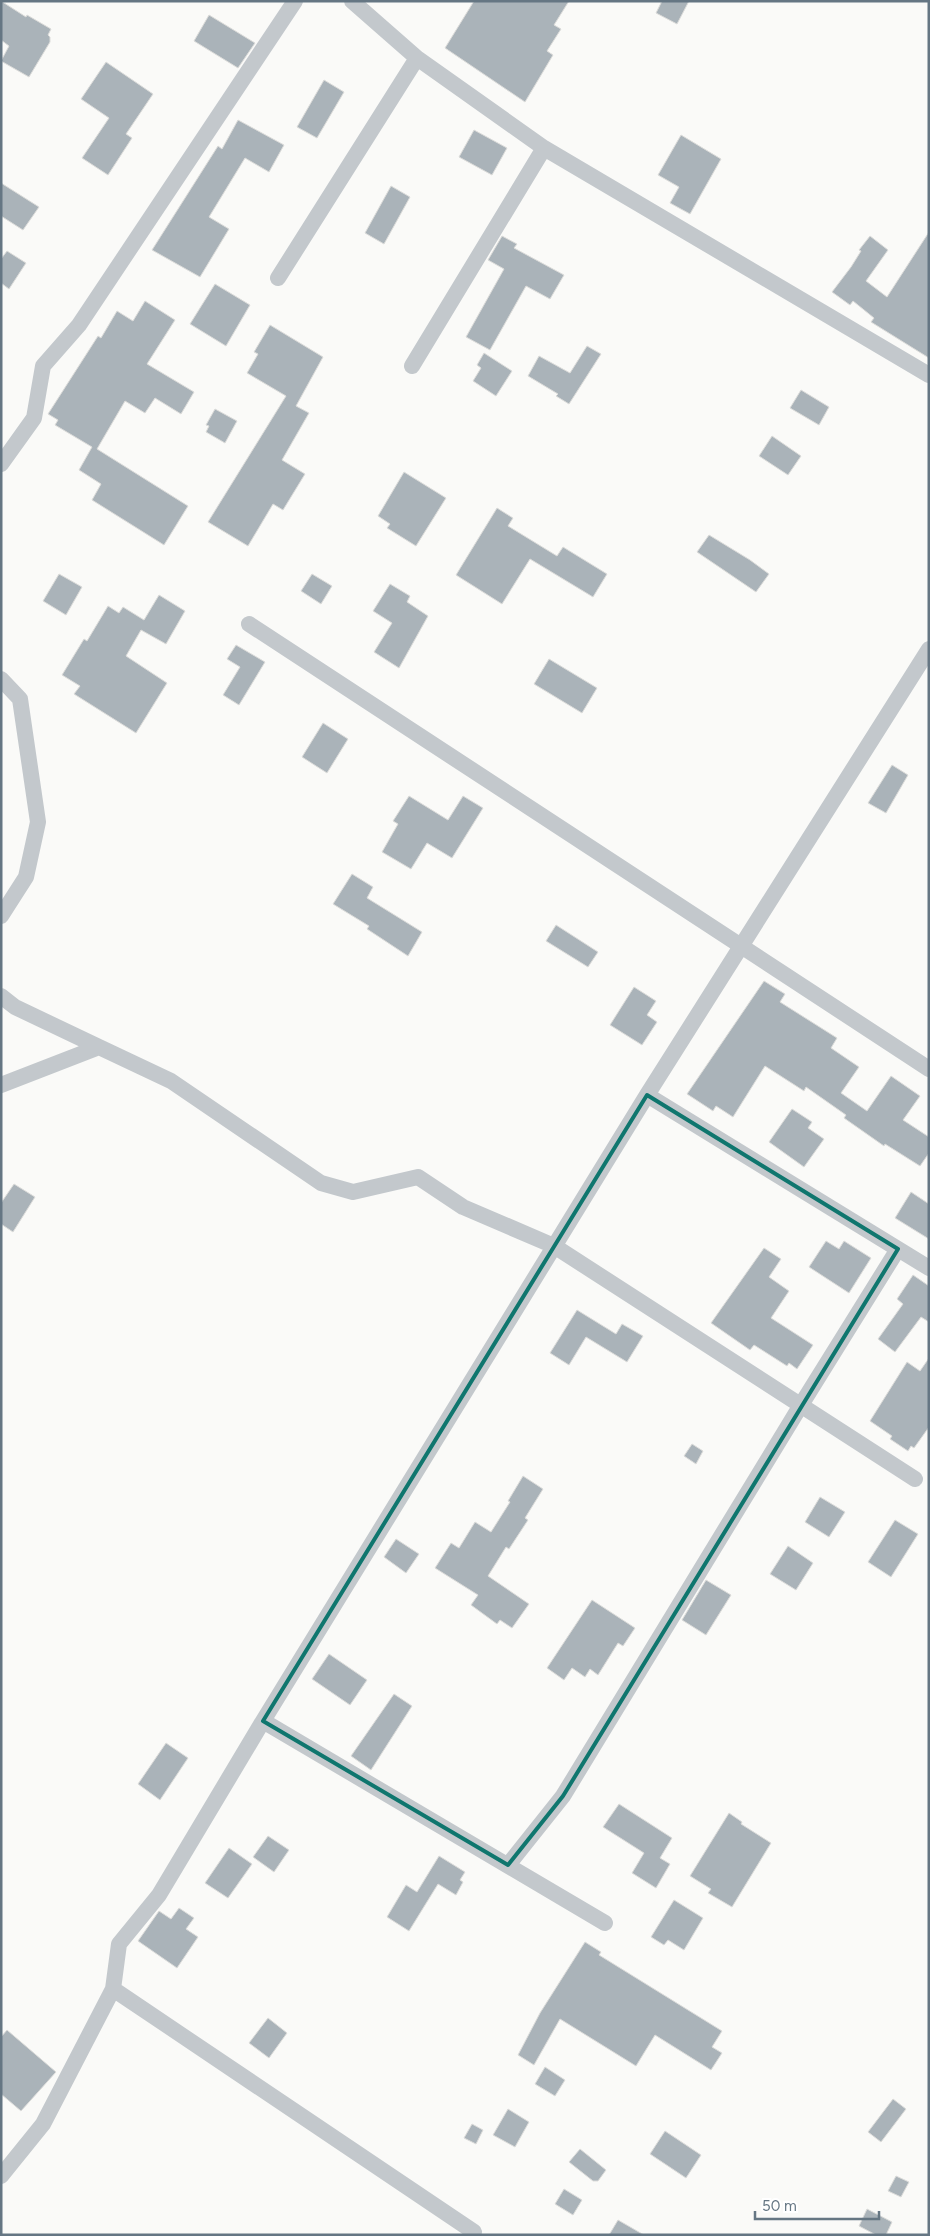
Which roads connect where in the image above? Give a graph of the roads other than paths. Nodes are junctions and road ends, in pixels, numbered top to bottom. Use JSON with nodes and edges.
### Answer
{"nodes":[{"id":1,"x":295,"y":1,"type":"edge"},
{"id":2,"x":352,"y":1,"type":"edge"},
{"id":3,"x":417,"y":58,"type":"junction"},
{"id":4,"x":544,"y":148,"type":"junction"},
{"id":5,"x":278,"y":278,"type":"dead end"},
{"id":6,"x":412,"y":366,"type":"dead end"},
{"id":7,"x":929,"y":375,"type":"edge"},
{"id":8,"x":1,"y":464,"type":"edge"},
{"id":9,"x":250,"y":624,"type":"dead end"},
{"id":10,"x":929,"y":649,"type":"edge"},
{"id":11,"x":1,"y":679,"type":"edge"},
{"id":12,"x":1,"y":916,"type":"edge"},
{"id":13,"x":741,"y":947,"type":"junction"},
{"id":14,"x":1,"y":996,"type":"edge"},
{"id":15,"x":99,"y":1046,"type":"junction"},
{"id":16,"x":929,"y":1069,"type":"edge"},
{"id":17,"x":1,"y":1085,"type":"edge"},
{"id":18,"x":647,"y":1095,"type":"junction"},
{"id":19,"x":554,"y":1246,"type":"junction"},
{"id":20,"x":898,"y":1249,"type":"junction"},
{"id":21,"x":929,"y":1268,"type":"edge"},
{"id":22,"x":801,"y":1405,"type":"junction"},
{"id":23,"x":915,"y":1478,"type":"dead end"},
{"id":24,"x":263,"y":1721,"type":"junction"},
{"id":25,"x":508,"y":1865,"type":"junction"},
{"id":26,"x":605,"y":1923,"type":"dead end"},
{"id":27,"x":113,"y":1989,"type":"junction"},
{"id":28,"x":1,"y":2176,"type":"edge"},
{"id":29,"x":474,"y":2232,"type":"dead end"}],
"edges":[{"from":1,"to":8,"type":"street"},
{"from":2,"to":3,"type":"street"},
{"from":3,"to":4,"type":"street"},
{"from":3,"to":5,"type":"street"},
{"from":4,"to":6,"type":"street"},
{"from":4,"to":7,"type":"street"},
{"from":9,"to":13,"type":"street"},
{"from":10,"to":13,"type":"street"},
{"from":11,"to":12,"type":"street"},
{"from":13,"to":16,"type":"street"},
{"from":13,"to":18,"type":"street"},
{"from":14,"to":15,"type":"street"},
{"from":15,"to":17,"type":"street"},
{"from":15,"to":19,"type":"street"},
{"from":18,"to":19,"type":"street"},
{"from":18,"to":20,"type":"street"},
{"from":19,"to":22,"type":"street"},
{"from":19,"to":24,"type":"street"},
{"from":20,"to":21,"type":"street"},
{"from":20,"to":22,"type":"street"},
{"from":22,"to":23,"type":"street"},
{"from":22,"to":25,"type":"street"},
{"from":24,"to":25,"type":"street"},
{"from":24,"to":27,"type":"street"},
{"from":25,"to":26,"type":"street"},
{"from":27,"to":28,"type":"street"},
{"from":27,"to":29,"type":"street"}]}
